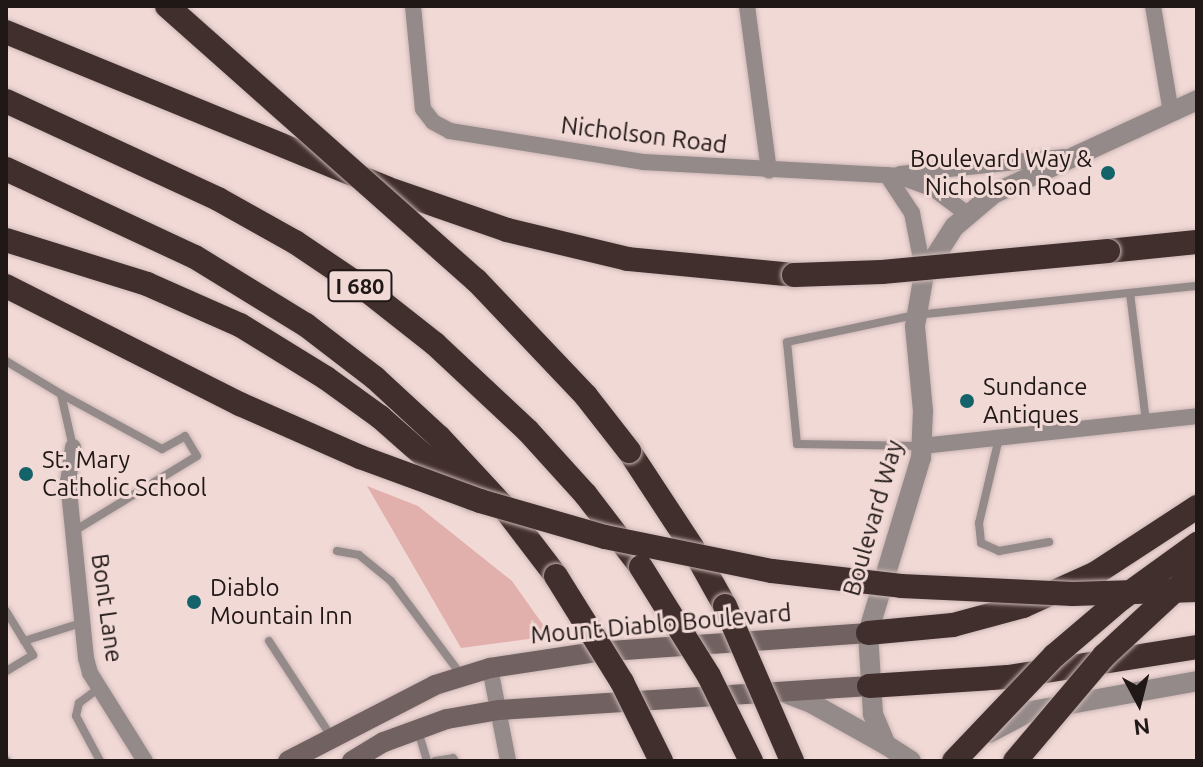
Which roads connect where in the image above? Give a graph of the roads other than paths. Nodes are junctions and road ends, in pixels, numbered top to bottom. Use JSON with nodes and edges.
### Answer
{"nodes":[{"id":1,"x":167,"y":6,"type":"edge"},
{"id":2,"x":413,"y":6,"type":"edge"},
{"id":3,"x":747,"y":6,"type":"edge"},
{"id":4,"x":1153,"y":6,"type":"edge"},
{"id":5,"x":6,"y":32,"type":"edge"},
{"id":6,"x":1197,"y":100,"type":"edge"},
{"id":7,"x":6,"y":101,"type":"edge"},
{"id":8,"x":1171,"y":112,"type":"junction"},
{"id":9,"x":1070,"y":157,"type":"junction"},
{"id":10,"x":6,"y":169,"type":"edge"},
{"id":11,"x":769,"y":171,"type":"junction"},
{"id":12,"x":887,"y":175,"type":"junction"},
{"id":13,"x":967,"y":214,"type":"junction"},
{"id":14,"x":6,"y":240,"type":"edge"},
{"id":15,"x":1197,"y":242,"type":"edge"},
{"id":16,"x":924,"y":274,"type":"junction"},
{"id":17,"x":6,"y":286,"type":"edge"},
{"id":18,"x":1197,"y":286,"type":"edge"},
{"id":19,"x":1130,"y":293,"type":"junction"},
{"id":20,"x":915,"y":315,"type":"junction"},
{"id":21,"x":6,"y":361,"type":"edge"},
{"id":22,"x":61,"y":394,"type":"junction"},
{"id":23,"x":1197,"y":416,"type":"edge"},
{"id":24,"x":1146,"y":422,"type":"junction"},
{"id":25,"x":999,"y":438,"type":"junction"},
{"id":26,"x":922,"y":446,"type":"junction"},
{"id":27,"x":73,"y":447,"type":"joint"},
{"id":28,"x":1197,"y":507,"type":"edge"},
{"id":29,"x":73,"y":531,"type":"junction"},
{"id":30,"x":1049,"y":542,"type":"dead end"},
{"id":31,"x":1197,"y":544,"type":"edge"},
{"id":32,"x":337,"y":551,"type":"dead end"},
{"id":33,"x":1197,"y":570,"type":"edge"},
{"id":34,"x":556,"y":576,"type":"junction"},
{"id":35,"x":1197,"y":590,"type":"edge"},
{"id":36,"x":6,"y":611,"type":"edge"},
{"id":37,"x":81,"y":623,"type":"junction"},
{"id":38,"x":868,"y":633,"type":"junction"},
{"id":39,"x":24,"y":641,"type":"junction"},
{"id":40,"x":269,"y":641,"type":"dead end"},
{"id":41,"x":1197,"y":647,"type":"edge"},
{"id":42,"x":490,"y":668,"type":"junction"},
{"id":43,"x":6,"y":671,"type":"edge"},
{"id":44,"x":462,"y":677,"type":"junction"},
{"id":45,"x":1197,"y":681,"type":"edge"},
{"id":46,"x":869,"y":686,"type":"junction"},
{"id":47,"x":99,"y":688,"type":"junction"},
{"id":48,"x":785,"y":693,"type":"junction"},
{"id":49,"x":499,"y":710,"type":"junction"},
{"id":50,"x":418,"y":730,"type":"junction"},
{"id":51,"x":331,"y":736,"type":"junction"},
{"id":52,"x":886,"y":745,"type":"junction"},
{"id":53,"x":100,"y":761,"type":"edge"},
{"id":54,"x":145,"y":761,"type":"edge"},
{"id":55,"x":288,"y":761,"type":"edge"},
{"id":56,"x":352,"y":761,"type":"edge"},
{"id":57,"x":427,"y":761,"type":"edge"},
{"id":58,"x":436,"y":761,"type":"edge"},
{"id":59,"x":455,"y":761,"type":"edge"},
{"id":60,"x":508,"y":761,"type":"edge"},
{"id":61,"x":661,"y":761,"type":"edge"},
{"id":62,"x":751,"y":761,"type":"edge"},
{"id":63,"x":792,"y":761,"type":"edge"},
{"id":64,"x":911,"y":761,"type":"edge"},
{"id":65,"x":946,"y":761,"type":"edge"},
{"id":66,"x":954,"y":761,"type":"edge"},
{"id":67,"x":1015,"y":761,"type":"edge"}],
"edges":[{"from":1,"to":63,"type":"highway","bridge":true},
{"from":2,"to":11,"type":"street","name":"Nicholson Road"},
{"from":3,"to":11,"type":"street"},
{"from":4,"to":8,"type":"street"},
{"from":5,"to":15,"type":"highway","bridge":true},
{"from":6,"to":8,"type":"street","name":"Boulevard Way"},
{"from":7,"to":62,"type":"highway","number":"I 680","bridge":true},
{"from":8,"to":9,"type":"street","name":"Boulevard Way"},
{"from":9,"to":12,"type":"street","name":"Nicholson Road"},
{"from":9,"to":13,"type":"street","name":"Boulevard Way"},
{"from":10,"to":34,"type":"highway","number":"I 680"},
{"from":11,"to":12,"type":"street","name":"Nicholson Road"},
{"from":12,"to":13,"type":"street","name":"Nicholson Road"},
{"from":12,"to":16,"type":"street","name":"Boulevard Way"},
{"from":13,"to":16,"type":"street","name":"Boulevard Way"},
{"from":14,"to":34,"type":"highway"},
{"from":16,"to":20,"type":"street","name":"Boulevard Way"},
{"from":17,"to":35,"type":"highway","bridge":true},
{"from":18,"to":19,"type":"lane"},
{"from":19,"to":20,"type":"lane"},
{"from":19,"to":24,"type":"lane"},
{"from":20,"to":26,"type":"street","name":"Boulevard Way"},
{"from":20,"to":26,"type":"lane"},
{"from":21,"to":22,"type":"lane"},
{"from":22,"to":27,"type":"lane"},
{"from":22,"to":29,"type":"lane"},
{"from":23,"to":24,"type":"street"},
{"from":24,"to":25,"type":"street"},
{"from":25,"to":26,"type":"street"},
{"from":25,"to":30,"type":"lane"},
{"from":26,"to":38,"type":"street","name":"Boulevard Way"},
{"from":27,"to":29,"type":"street","name":"Bont Lane"},
{"from":28,"to":38,"type":"highway"},
{"from":29,"to":37,"type":"street","name":"Bont Lane"},
{"from":31,"to":66,"type":"highway","bridge":true},
{"from":32,"to":44,"type":"lane"},
{"from":33,"to":67,"type":"highway","bridge":true},
{"from":34,"to":61,"type":"highway","number":"I 680","bridge":true},
{"from":36,"to":39,"type":"lane"},
{"from":37,"to":39,"type":"lane"},
{"from":37,"to":47,"type":"street","name":"Bont Lane"},
{"from":38,"to":42,"type":"main road","name":"Mount Diablo Boulevard"},
{"from":38,"to":46,"type":"street","name":"Boulevard Way"},
{"from":39,"to":43,"type":"lane"},
{"from":40,"to":51,"type":"lane"},
{"from":41,"to":46,"type":"highway"},
{"from":42,"to":44,"type":"main road","name":"Mount Diablo Boulevard"},
{"from":42,"to":49,"type":"street"},
{"from":44,"to":51,"type":"main road","name":"Mount Diablo Boulevard"},
{"from":45,"to":65,"type":"street"},
{"from":46,"to":48,"type":"main road"},
{"from":46,"to":52,"type":"street","name":"Boulevard Way"},
{"from":47,"to":53,"type":"lane"},
{"from":47,"to":54,"type":"street","name":"Bont Lane"},
{"from":48,"to":49,"type":"main road"},
{"from":48,"to":52,"type":"street"},
{"from":49,"to":50,"type":"main road"},
{"from":49,"to":60,"type":"street"},
{"from":50,"to":56,"type":"main road"},
{"from":50,"to":57,"type":"lane"},
{"from":51,"to":55,"type":"main road","name":"Mount Diablo Boulevard"},
{"from":52,"to":64,"type":"street"},
{"from":58,"to":59,"type":"lane"}]}
